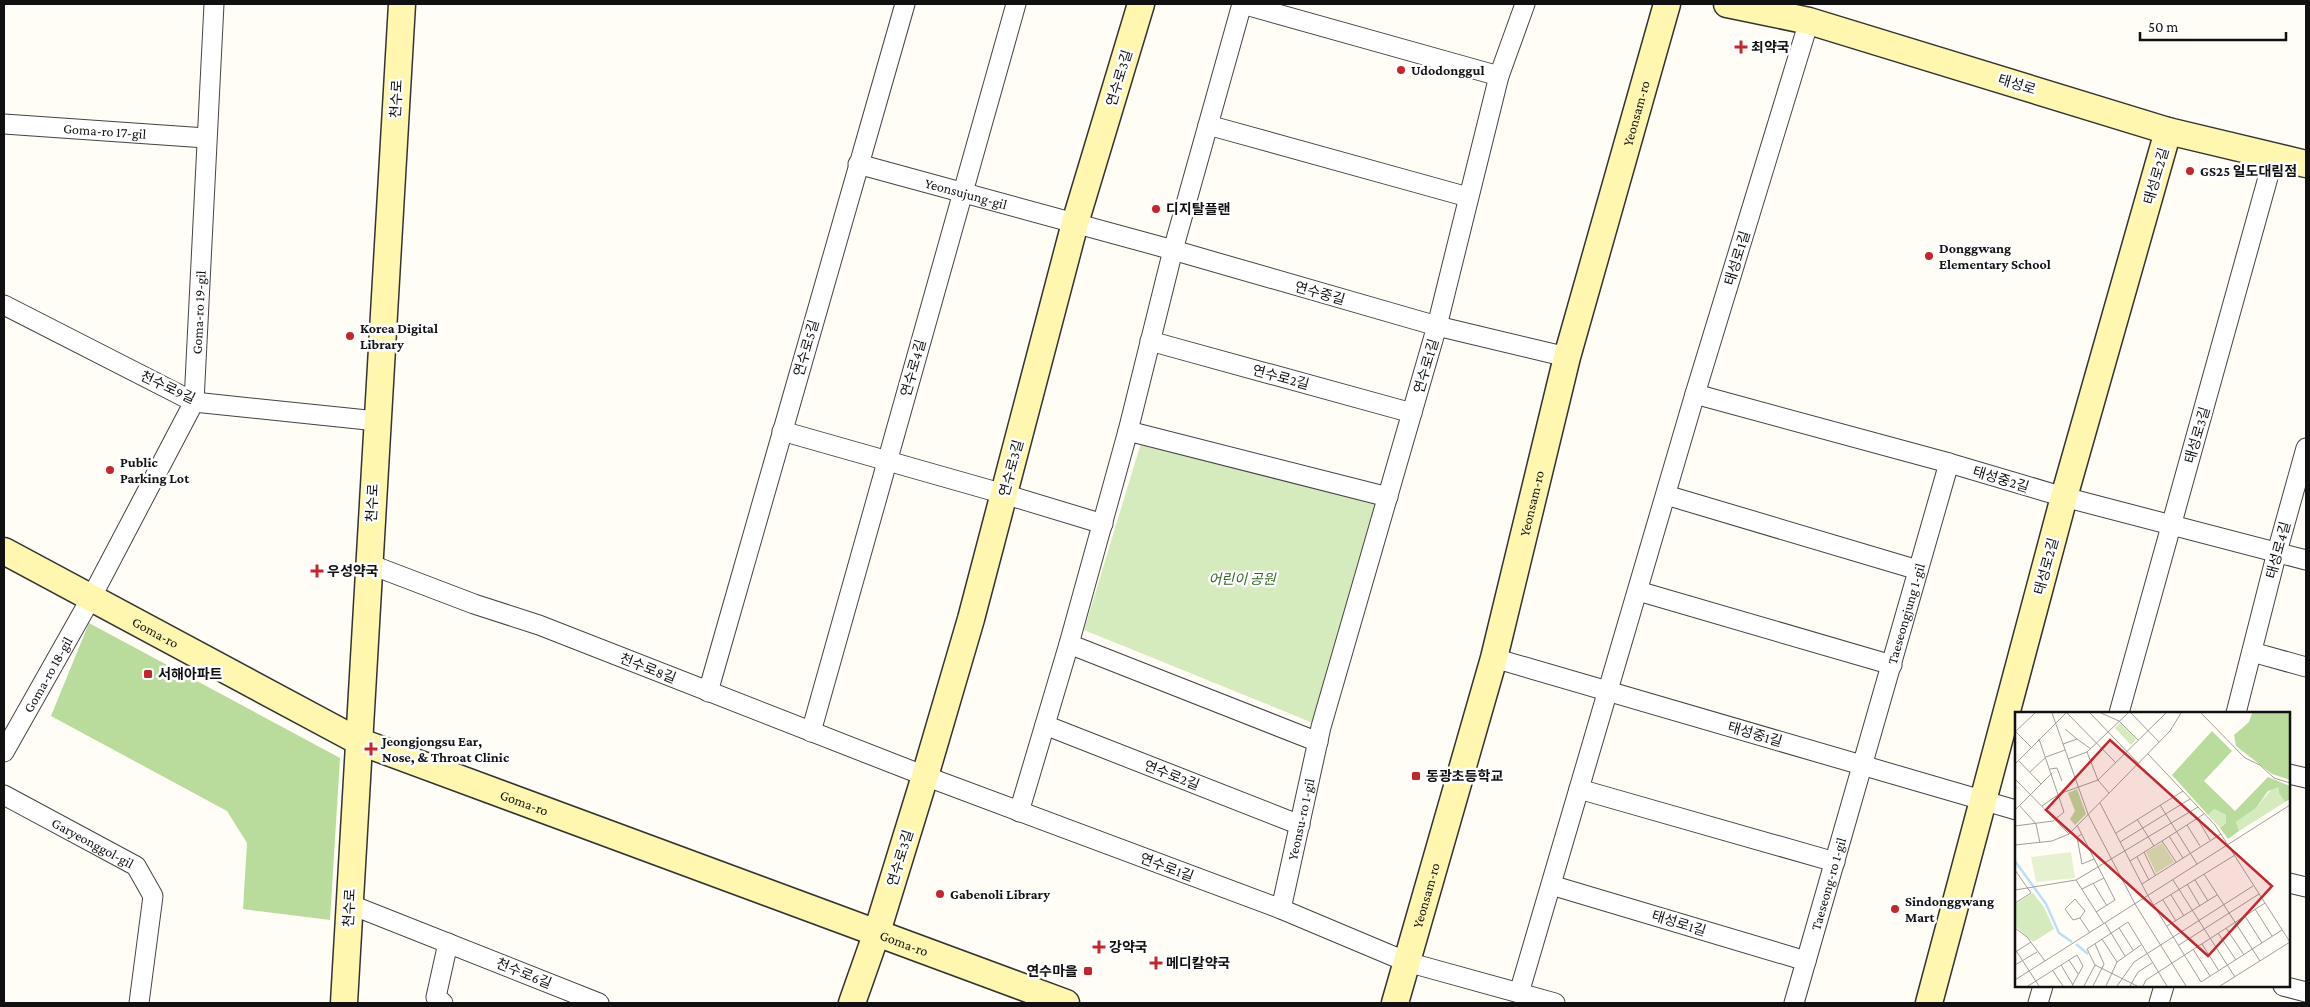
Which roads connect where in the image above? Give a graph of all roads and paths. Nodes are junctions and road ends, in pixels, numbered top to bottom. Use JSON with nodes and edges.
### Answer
{"nodes":[{"id":1,"x":214,"y":4,"type":"edge"},
{"id":2,"x":402,"y":4,"type":"edge"},
{"id":3,"x":905,"y":4,"type":"edge"},
{"id":4,"x":1016,"y":4,"type":"edge"},
{"id":5,"x":1141,"y":4,"type":"edge"},
{"id":6,"x":1242,"y":4,"type":"edge"},
{"id":7,"x":1525,"y":4,"type":"edge"},
{"id":8,"x":1667,"y":4,"type":"edge"},
{"id":9,"x":1727,"y":4,"type":"edge"},
{"id":10,"x":1809,"y":21,"type":"junction"},
{"id":11,"x":1499,"y":76,"type":"junction"},
{"id":12,"x":4,"y":124,"type":"edge"},
{"id":13,"x":1208,"y":125,"type":"junction"},
{"id":14,"x":2168,"y":131,"type":"junction"},
{"id":15,"x":206,"y":138,"type":"junction"},
{"id":16,"x":2274,"y":156,"type":"junction"},
{"id":17,"x":858,"y":164,"type":"junction"},
{"id":18,"x":2306,"y":164,"type":"edge"},
{"id":19,"x":962,"y":192,"type":"junction"},
{"id":20,"x":1468,"y":197,"type":"junction"},
{"id":21,"x":1075,"y":223,"type":"junction"},
{"id":22,"x":1173,"y":250,"type":"junction"},
{"id":23,"x":4,"y":305,"type":"edge"},
{"id":24,"x":1437,"y":326,"type":"junction"},
{"id":25,"x":1150,"y":341,"type":"junction"},
{"id":26,"x":1567,"y":357,"type":"junction"},
{"id":27,"x":1696,"y":394,"type":"junction"},
{"id":28,"x":194,"y":402,"type":"junction"},
{"id":29,"x":1412,"y":413,"type":"junction"},
{"id":30,"x":377,"y":421,"type":"junction"},
{"id":31,"x":782,"y":431,"type":"junction"},
{"id":32,"x":1128,"y":431,"type":"junction"},
{"id":33,"x":2306,"y":448,"type":"edge"},
{"id":34,"x":887,"y":460,"type":"junction"},
{"id":35,"x":1948,"y":463,"type":"junction"},
{"id":36,"x":1004,"y":494,"type":"junction"},
{"id":37,"x":1666,"y":495,"type":"junction"},
{"id":38,"x":1388,"y":497,"type":"junction"},
{"id":39,"x":2064,"y":497,"type":"junction"},
{"id":40,"x":1103,"y":524,"type":"junction"},
{"id":41,"x":2171,"y":525,"type":"junction"},
{"id":42,"x":4,"y":551,"type":"edge"},
{"id":43,"x":2277,"y":552,"type":"junction"},
{"id":44,"x":2306,"y":560,"type":"edge"},
{"id":45,"x":369,"y":564,"type":"junction"},
{"id":46,"x":1918,"y":570,"type":"junction"},
{"id":47,"x":1638,"y":590,"type":"junction"},
{"id":48,"x":91,"y":598,"type":"junction"},
{"id":49,"x":1069,"y":644,"type":"junction"},
{"id":50,"x":2252,"y":652,"type":"junction"},
{"id":51,"x":1494,"y":658,"type":"junction"},
{"id":52,"x":1892,"y":665,"type":"junction"},
{"id":53,"x":2306,"y":667,"type":"edge"},
{"id":54,"x":1608,"y":691,"type":"junction"},
{"id":55,"x":708,"y":692,"type":"junction"},
{"id":56,"x":2119,"y":712,"type":"edge"},
{"id":57,"x":2236,"y":712,"type":"edge"},
{"id":58,"x":1045,"y":726,"type":"junction"},
{"id":59,"x":810,"y":732,"type":"junction"},
{"id":60,"x":358,"y":741,"type":"junction"},
{"id":61,"x":1318,"y":742,"type":"junction"},
{"id":62,"x":4,"y":752,"type":"edge"},
{"id":63,"x":1864,"y":765,"type":"junction"},
{"id":64,"x":2290,"y":774,"type":"edge"},
{"id":65,"x":925,"y":776,"type":"junction"},
{"id":66,"x":2306,"y":778,"type":"edge"},
{"id":67,"x":1579,"y":789,"type":"junction"},
{"id":68,"x":4,"y":795,"type":"edge"},
{"id":69,"x":1983,"y":801,"type":"junction"},
{"id":70,"x":2015,"y":810,"type":"edge"},
{"id":71,"x":1019,"y":812,"type":"junction"},
{"id":72,"x":1300,"y":825,"type":"junction"},
{"id":73,"x":1835,"y":862,"type":"junction"},
{"id":74,"x":2290,"y":882,"type":"edge"},
{"id":75,"x":1551,"y":885,"type":"junction"},
{"id":76,"x":2306,"y":887,"type":"edge"},
{"id":77,"x":349,"y":904,"type":"junction"},
{"id":78,"x":1281,"y":909,"type":"junction"},
{"id":79,"x":877,"y":932,"type":"junction"},
{"id":80,"x":448,"y":943,"type":"junction"},
{"id":81,"x":1806,"y":961,"type":"junction"},
{"id":82,"x":1407,"y":962,"type":"junction"},
{"id":83,"x":2043,"y":987,"type":"edge"},
{"id":84,"x":2164,"y":987,"type":"edge"},
{"id":85,"x":2287,"y":987,"type":"edge"},
{"id":86,"x":2306,"y":992,"type":"edge"},
{"id":87,"x":1519,"y":993,"type":"junction"},
{"id":88,"x":139,"y":1003,"type":"edge"},
{"id":89,"x":344,"y":1003,"type":"edge"},
{"id":90,"x":443,"y":1003,"type":"edge"},
{"id":91,"x":600,"y":1003,"type":"edge"},
{"id":92,"x":852,"y":1003,"type":"edge"},
{"id":93,"x":1066,"y":1003,"type":"edge"},
{"id":94,"x":1395,"y":1003,"type":"edge"},
{"id":95,"x":1555,"y":1003,"type":"edge"},
{"id":96,"x":1794,"y":1003,"type":"edge"},
{"id":97,"x":1929,"y":1003,"type":"edge"},
{"id":98,"x":2038,"y":1003,"type":"edge"},
{"id":99,"x":2159,"y":1003,"type":"edge"}],
"edges":[{"from":1,"to":15,"type":"street","name":"Goma-ro 19-gil"},
{"from":2,"to":30,"type":"street","name":"천수로"},
{"from":3,"to":17,"type":"street","name":"연수로5길"},
{"from":4,"to":19,"type":"street","name":"연수로4길"},
{"from":5,"to":21,"type":"street","name":"연수로3길"},
{"from":6,"to":11,"type":"street"},
{"from":6,"to":13,"type":"street"},
{"from":7,"to":11,"type":"street","name":"연수로1길"},
{"from":8,"to":26,"type":"street","name":"Yeonsam-ro"},
{"from":9,"to":10,"type":"street","name":"태성로"},
{"from":10,"to":14,"type":"street","name":"태성로"},
{"from":10,"to":27,"type":"street","name":"태성로1길"},
{"from":11,"to":20,"type":"street","name":"연수로1길"},
{"from":12,"to":15,"type":"street","name":"Goma-ro 17-gil"},
{"from":13,"to":20,"type":"street"},
{"from":13,"to":22,"type":"street"},
{"from":14,"to":16,"type":"street","name":"태성로"},
{"from":14,"to":39,"type":"street","name":"태성로2길"},
{"from":15,"to":28,"type":"street","name":"Goma-ro 19-gil"},
{"from":16,"to":18,"type":"street","name":"태성로"},
{"from":16,"to":41,"type":"street","name":"태성로3길"},
{"from":17,"to":19,"type":"street","name":"Yeonsujung-gil"},
{"from":17,"to":31,"type":"street","name":"연수로5길"},
{"from":19,"to":21,"type":"street","name":"Yeonsujung-gil"},
{"from":19,"to":34,"type":"street","name":"연수로4길"},
{"from":20,"to":24,"type":"street","name":"연수로1길"},
{"from":21,"to":22,"type":"street","name":"연수중길"},
{"from":21,"to":36,"type":"street","name":"연수로3길"},
{"from":22,"to":24,"type":"street","name":"연수중길"},
{"from":22,"to":25,"type":"street"},
{"from":23,"to":28,"type":"street","name":"천수로9길"},
{"from":24,"to":26,"type":"street","name":"연수중길"},
{"from":24,"to":29,"type":"street","name":"연수로1길"},
{"from":25,"to":29,"type":"street","name":"연수로2길"},
{"from":25,"to":32,"type":"street"},
{"from":26,"to":51,"type":"street","name":"Yeonsam-ro"},
{"from":27,"to":35,"type":"street","name":"태성중2길"},
{"from":27,"to":37,"type":"street","name":"태성로1길"},
{"from":28,"to":30,"type":"street","name":"천수로9길"},
{"from":28,"to":48,"type":"street","name":"Goma-ro 19-gil"},
{"from":29,"to":38,"type":"street","name":"연수로1길"},
{"from":30,"to":45,"type":"street","name":"천수로"},
{"from":31,"to":34,"type":"street"},
{"from":31,"to":55,"type":"street","name":"연수로5길"},
{"from":32,"to":38,"type":"street"},
{"from":32,"to":40,"type":"street"},
{"from":33,"to":43,"type":"street","name":"태성로4길"},
{"from":34,"to":36,"type":"street"},
{"from":34,"to":59,"type":"street","name":"연수로4길"},
{"from":35,"to":39,"type":"street","name":"태성중2길"},
{"from":35,"to":46,"type":"street","name":"Taeseongjung 1-gil"},
{"from":36,"to":40,"type":"street"},
{"from":36,"to":65,"type":"street","name":"연수로3길"},
{"from":37,"to":46,"type":"street"},
{"from":37,"to":47,"type":"street","name":"태성로1길"},
{"from":38,"to":61,"type":"street","name":"연수로1길"},
{"from":39,"to":41,"type":"street","name":"태성중2길"},
{"from":39,"to":69,"type":"street","name":"태성로2길"},
{"from":40,"to":49,"type":"street"},
{"from":41,"to":43,"type":"street","name":"태성중2길"},
{"from":41,"to":56,"type":"street","name":"태성로3길"},
{"from":42,"to":48,"type":"street","name":"Goma-ro"},
{"from":43,"to":44,"type":"street","name":"태성중2길"},
{"from":43,"to":50,"type":"street","name":"태성로4길"},
{"from":45,"to":55,"type":"street","name":"천수로8길"},
{"from":45,"to":60,"type":"street","name":"천수로"},
{"from":46,"to":52,"type":"street","name":"Taeseongjung 1-gil"},
{"from":47,"to":52,"type":"street"},
{"from":47,"to":54,"type":"street","name":"태성로1길"},
{"from":48,"to":60,"type":"street","name":"Goma-ro"},
{"from":48,"to":62,"type":"street","name":"Goma-ro 18-gil"},
{"from":49,"to":58,"type":"street"},
{"from":49,"to":61,"type":"street"},
{"from":50,"to":53,"type":"street"},
{"from":50,"to":57,"type":"street","name":"태성로4길"},
{"from":51,"to":54,"type":"street","name":"태성중1길"},
{"from":51,"to":82,"type":"street","name":"Yeonsam-ro"},
{"from":52,"to":63,"type":"street","name":"Taeseongjung 1-gil"},
{"from":54,"to":63,"type":"street","name":"태성중1길"},
{"from":54,"to":67,"type":"street","name":"태성로1길"},
{"from":55,"to":59,"type":"street","name":"천수로8길"},
{"from":58,"to":71,"type":"street"},
{"from":58,"to":72,"type":"street","name":"연수로2길"},
{"from":59,"to":65,"type":"street","name":"천수로8길"},
{"from":60,"to":77,"type":"street","name":"천수로"},
{"from":60,"to":79,"type":"street","name":"Goma-ro"},
{"from":61,"to":72,"type":"street","name":"Yeonsu-ro 1-gil"},
{"from":63,"to":69,"type":"street","name":"태성중1길"},
{"from":63,"to":73,"type":"street","name":"Taeseong-ro 1-gil"},
{"from":64,"to":66,"type":"street"},
{"from":65,"to":71,"type":"street","name":"연수로1길"},
{"from":65,"to":79,"type":"street","name":"연수로3길"},
{"from":67,"to":73,"type":"street"},
{"from":67,"to":75,"type":"street","name":"태성로1길"},
{"from":68,"to":88,"type":"street","name":"Garyeonggol-gil"},
{"from":69,"to":70,"type":"street","name":"태성중1길"},
{"from":69,"to":97,"type":"street","name":"태성로2길"},
{"from":71,"to":78,"type":"street","name":"연수로1길"},
{"from":72,"to":78,"type":"street","name":"Yeonsu-ro 1-gil"},
{"from":73,"to":81,"type":"street","name":"Taeseong-ro 1-gil"},
{"from":74,"to":76,"type":"street"},
{"from":75,"to":81,"type":"street","name":"태성로1길"},
{"from":75,"to":87,"type":"street","name":"태성로1길"},
{"from":77,"to":80,"type":"street","name":"천수로6길"},
{"from":77,"to":89,"type":"street","name":"천수로"},
{"from":78,"to":82,"type":"street","name":"연수로1길"},
{"from":79,"to":92,"type":"street","name":"연수로3길"},
{"from":79,"to":93,"type":"street","name":"Goma-ro"},
{"from":80,"to":90,"type":"street"},
{"from":80,"to":91,"type":"street","name":"천수로6길"},
{"from":81,"to":96,"type":"street","name":"Taeseong-ro 1-gil"},
{"from":82,"to":87,"type":"street"},
{"from":82,"to":94,"type":"street","name":"Yeonsam-ro"},
{"from":83,"to":98,"type":"street"},
{"from":84,"to":99,"type":"street"},
{"from":85,"to":86,"type":"street"},
{"from":87,"to":95,"type":"street"}]}
